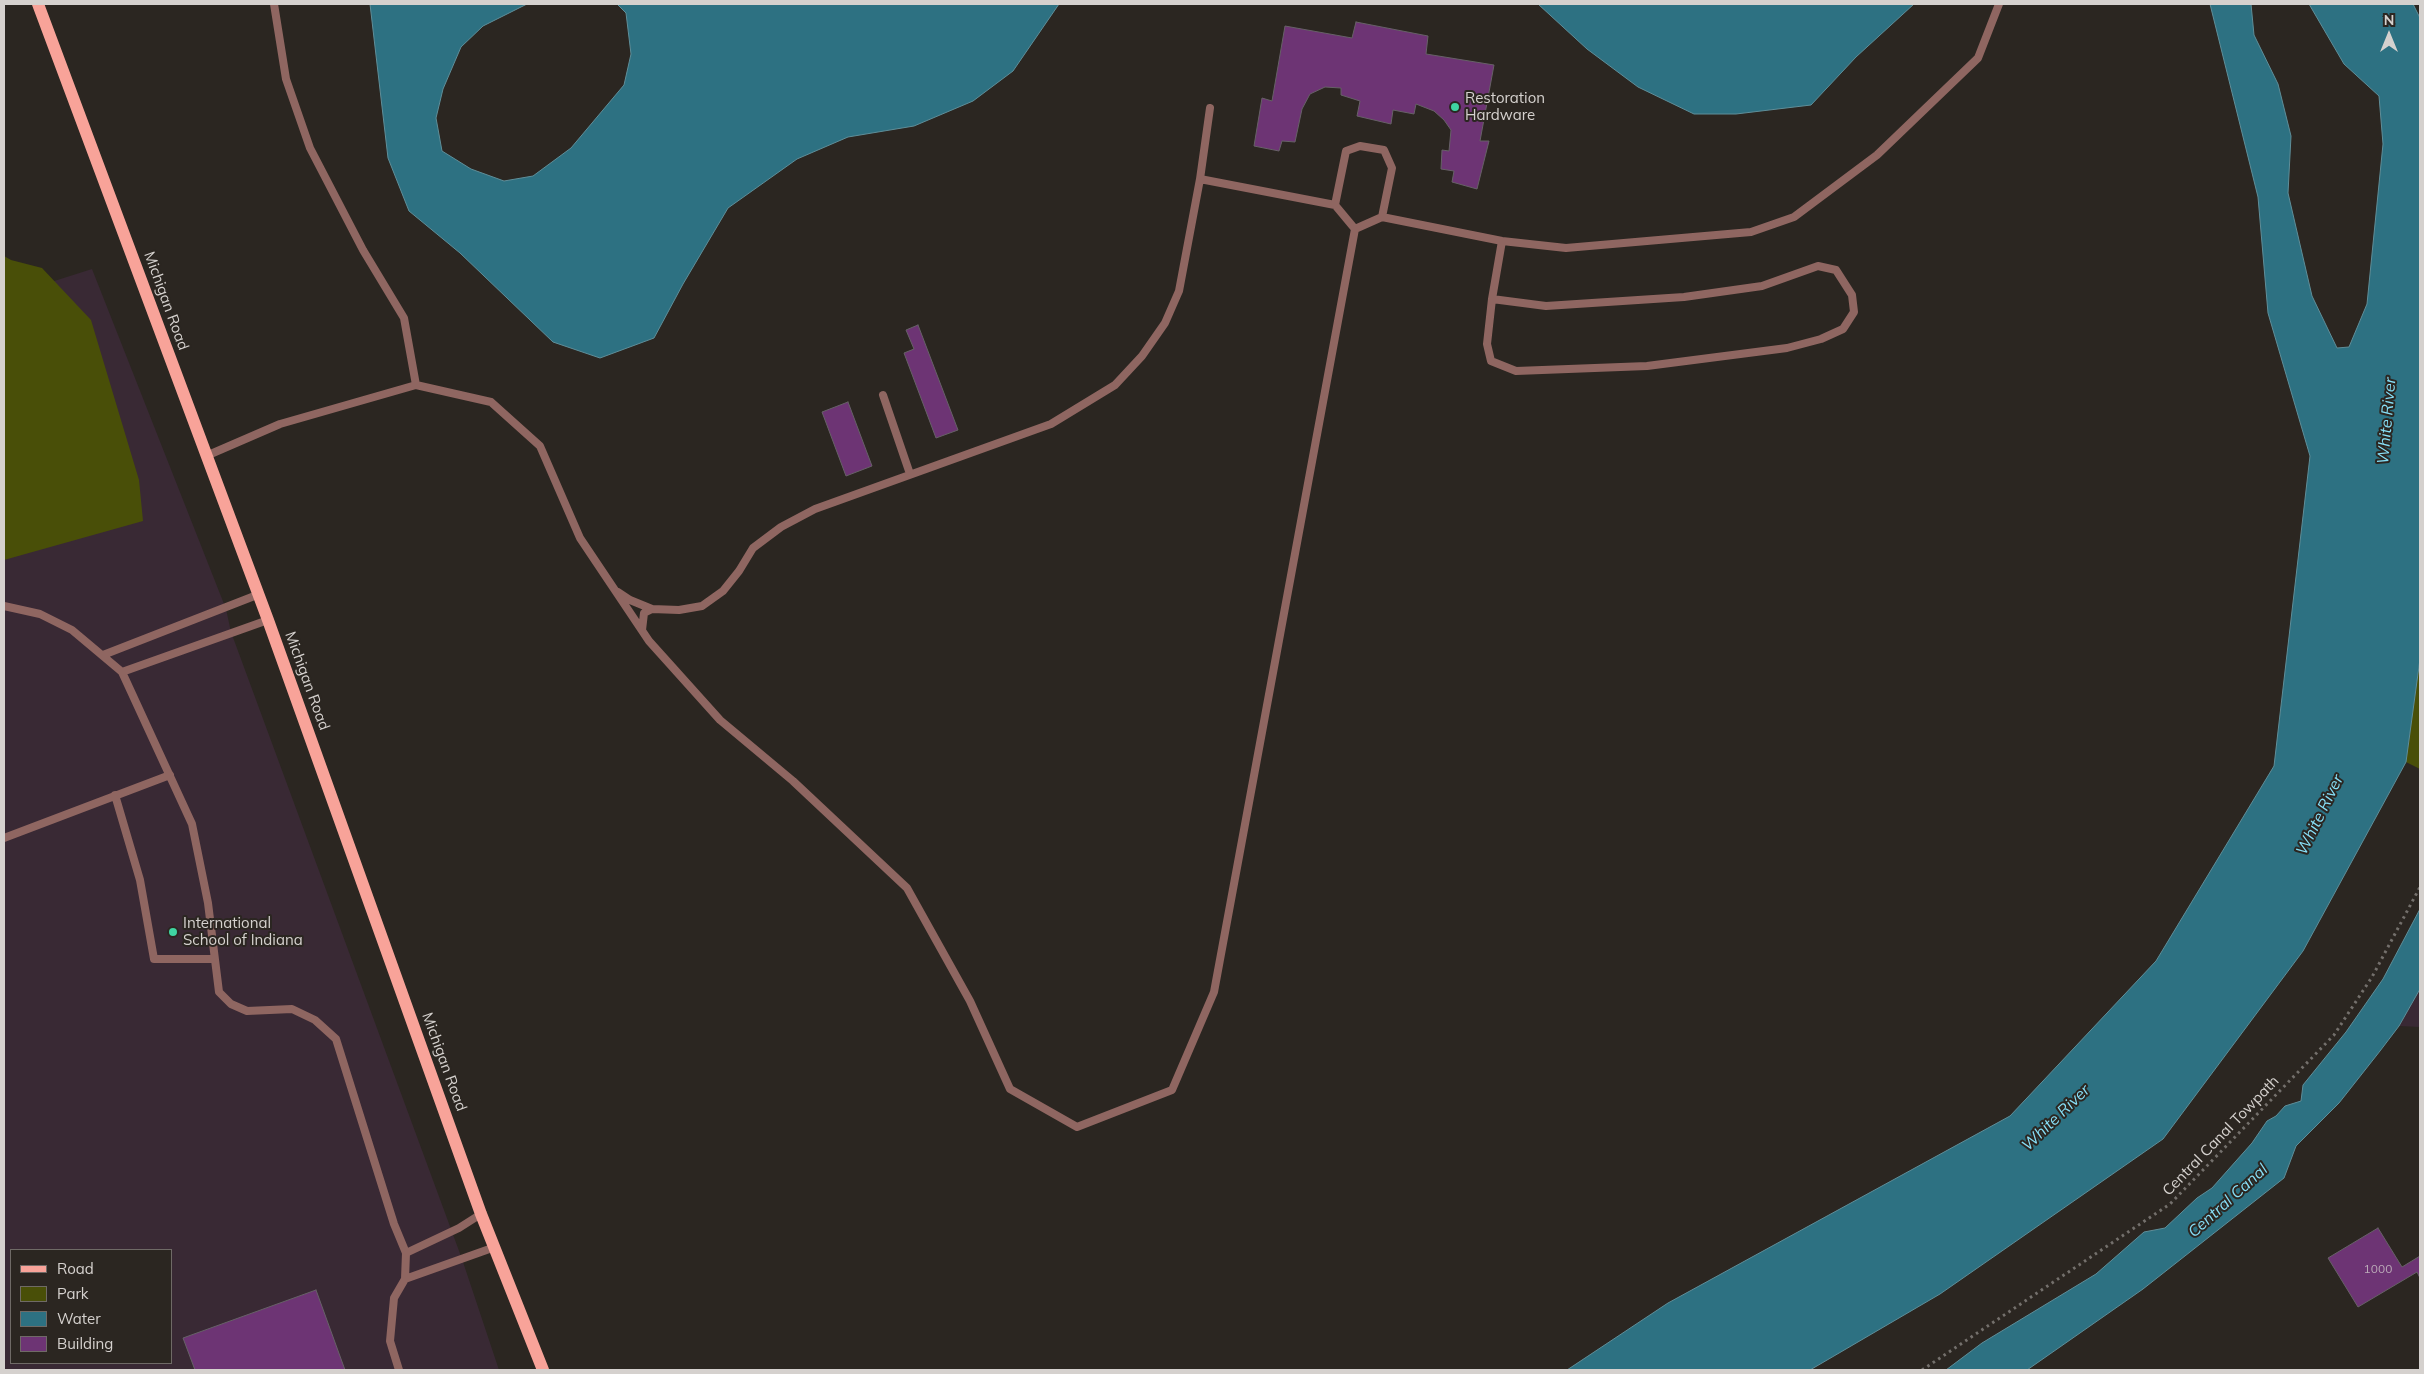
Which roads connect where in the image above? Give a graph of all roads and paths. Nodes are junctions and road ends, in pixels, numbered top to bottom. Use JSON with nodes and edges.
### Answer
{"nodes":[{"id":1,"x":38,"y":4,"type":"edge"},
{"id":2,"x":274,"y":4,"type":"edge"},
{"id":3,"x":1999,"y":4,"type":"edge"},
{"id":4,"x":1210,"y":108,"type":"dead end"},
{"id":5,"x":1200,"y":179,"type":"junction"},
{"id":6,"x":1335,"y":205,"type":"junction"},
{"id":7,"x":1382,"y":217,"type":"junction"},
{"id":8,"x":1355,"y":228,"type":"junction"},
{"id":9,"x":1502,"y":241,"type":"junction"},
{"id":10,"x":1492,"y":299,"type":"junction"},
{"id":11,"x":416,"y":384,"type":"junction"},
{"id":12,"x":883,"y":396,"type":"dead end"},
{"id":13,"x":206,"y":456,"type":"junction"},
{"id":14,"x":910,"y":474,"type":"junction"},
{"id":15,"x":615,"y":590,"type":"junction"},
{"id":16,"x":257,"y":596,"type":"junction"},
{"id":17,"x":4,"y":606,"type":"edge"},
{"id":18,"x":652,"y":609,"type":"junction"},
{"id":19,"x":268,"y":620,"type":"junction"},
{"id":20,"x":642,"y":630,"type":"junction"},
{"id":21,"x":103,"y":655,"type":"junction"},
{"id":22,"x":122,"y":672,"type":"junction"},
{"id":23,"x":170,"y":775,"type":"junction"},
{"id":24,"x":115,"y":796,"type":"junction"},
{"id":25,"x":4,"y":838,"type":"edge"},
{"id":26,"x":2420,"y":887,"type":"edge"},
{"id":27,"x":214,"y":959,"type":"junction"},
{"id":28,"x":481,"y":1214,"type":"junction"},
{"id":29,"x":494,"y":1247,"type":"junction"},
{"id":30,"x":406,"y":1253,"type":"junction"},
{"id":31,"x":404,"y":1279,"type":"junction"},
{"id":32,"x":399,"y":1370,"type":"edge"},
{"id":33,"x":543,"y":1370,"type":"edge"},
{"id":34,"x":1922,"y":1370,"type":"edge"}],
"edges":[{"from":1,"to":13,"type":"main road","name":"Michigan Road"},
{"from":2,"to":11,"type":"lane"},
{"from":3,"to":9,"type":"lane"},
{"from":4,"to":5,"type":"lane"},
{"from":5,"to":6,"type":"lane"},
{"from":5,"to":14,"type":"lane"},
{"from":6,"to":7,"type":"lane"},
{"from":6,"to":8,"type":"lane"},
{"from":7,"to":8,"type":"lane"},
{"from":7,"to":9,"type":"lane"},
{"from":8,"to":20,"type":"lane"},
{"from":9,"to":10,"type":"lane"},
{"from":10,"to":10,"type":"lane"},
{"from":11,"to":13,"type":"lane"},
{"from":11,"to":15,"type":"lane"},
{"from":12,"to":14,"type":"lane"},
{"from":13,"to":16,"type":"main road","name":"Michigan Road"},
{"from":14,"to":18,"type":"lane"},
{"from":15,"to":18,"type":"lane"},
{"from":15,"to":20,"type":"lane"},
{"from":16,"to":19,"type":"main road","name":"Michigan Road"},
{"from":16,"to":21,"type":"lane"},
{"from":17,"to":21,"type":"lane"},
{"from":18,"to":20,"type":"lane"},
{"from":19,"to":22,"type":"lane"},
{"from":19,"to":28,"type":"main road","name":"Michigan Road"},
{"from":21,"to":22,"type":"lane"},
{"from":22,"to":23,"type":"lane"},
{"from":23,"to":24,"type":"lane"},
{"from":23,"to":27,"type":"lane"},
{"from":24,"to":25,"type":"lane"},
{"from":24,"to":27,"type":"lane"},
{"from":26,"to":34,"type":"path","name":"Central Canal Towpath"},
{"from":27,"to":30,"type":"lane"},
{"from":28,"to":29,"type":"main road","name":"Michigan Road"},
{"from":28,"to":30,"type":"lane"},
{"from":29,"to":31,"type":"lane"},
{"from":29,"to":33,"type":"main road","name":"Michigan Road"},
{"from":30,"to":31,"type":"lane"},
{"from":31,"to":32,"type":"lane"}]}
